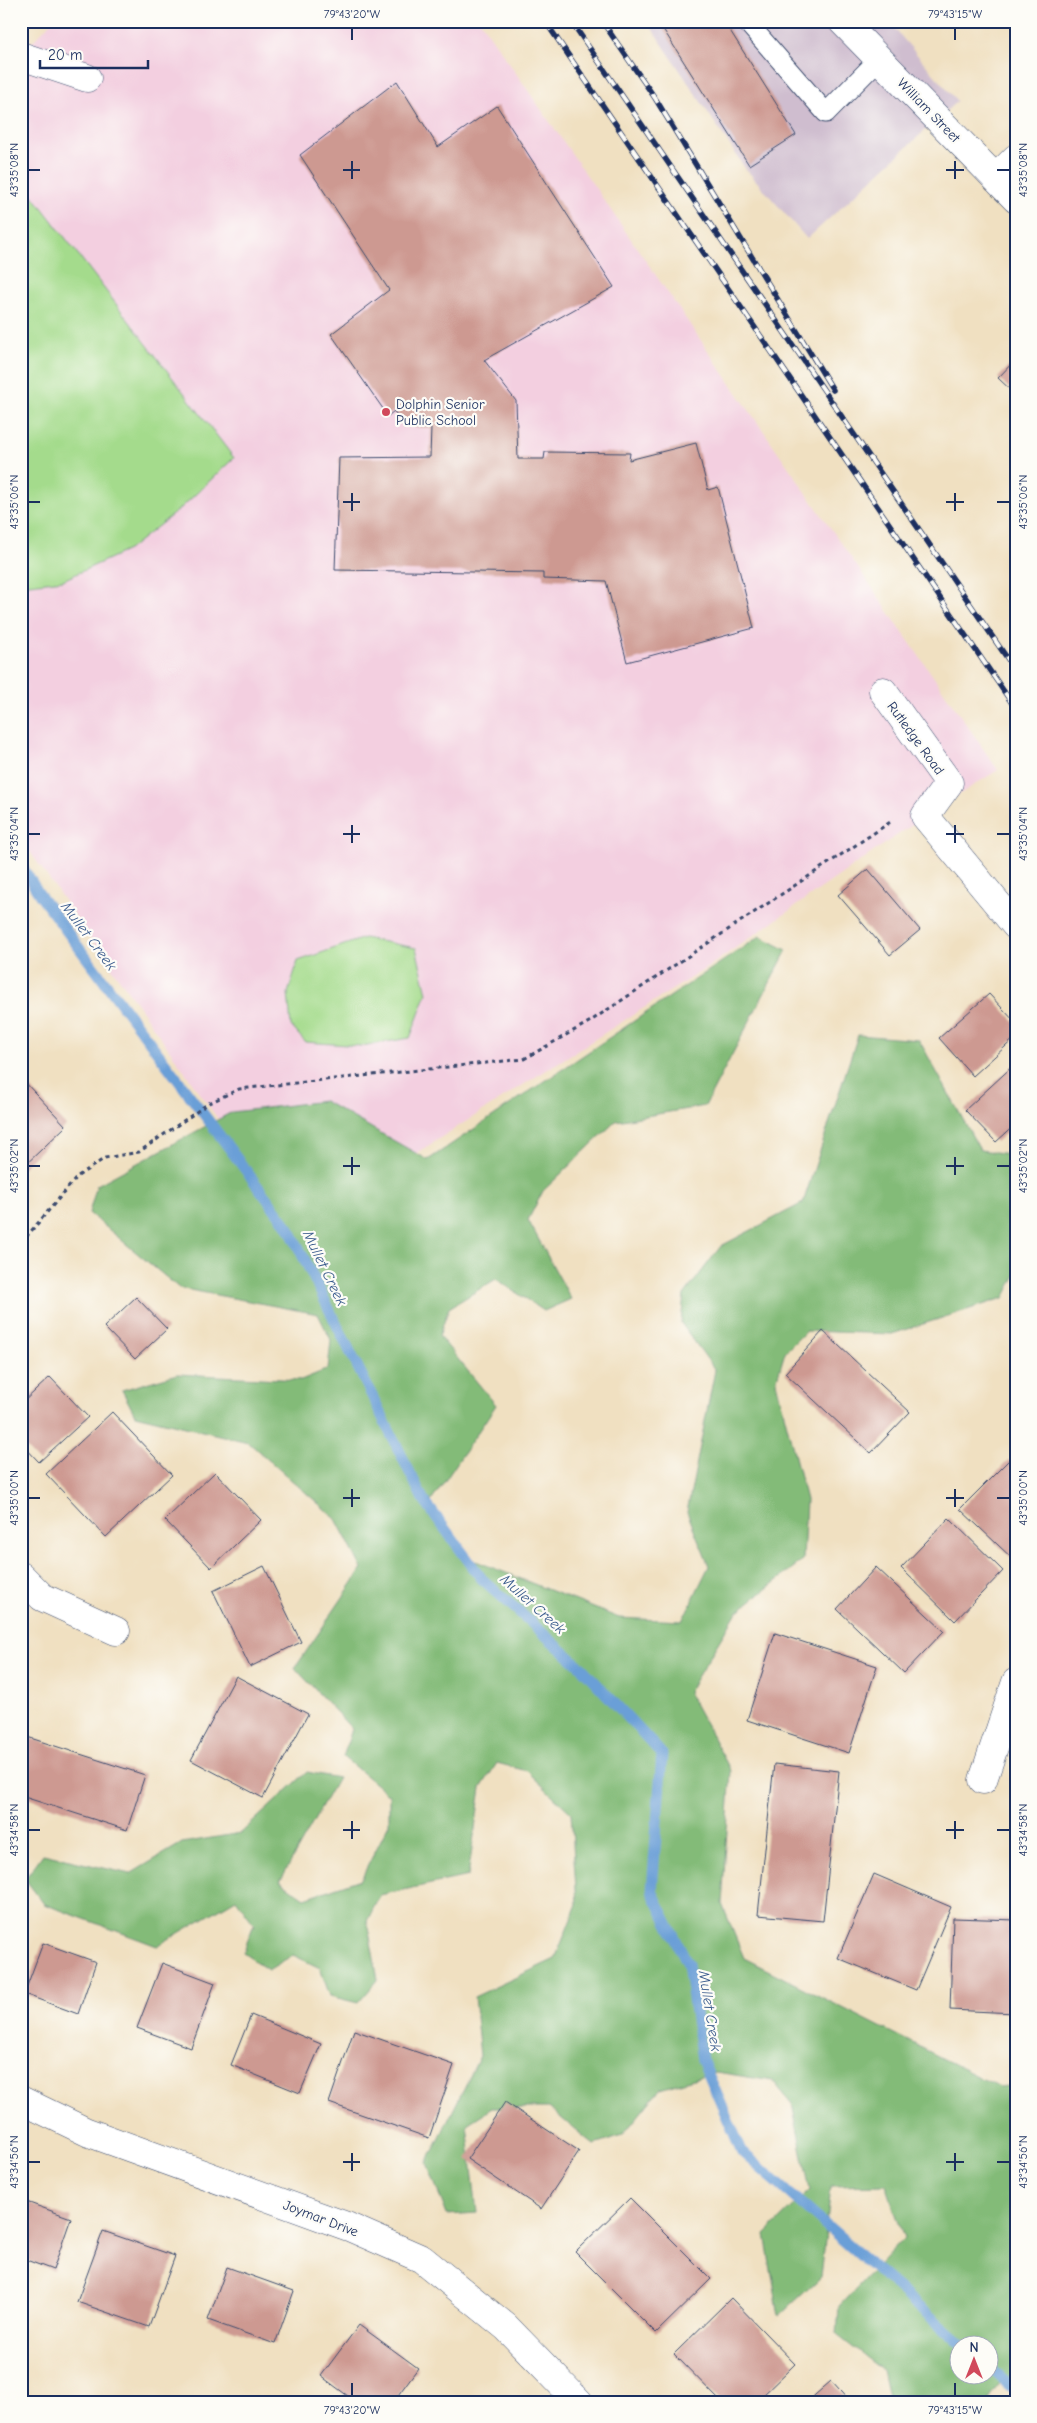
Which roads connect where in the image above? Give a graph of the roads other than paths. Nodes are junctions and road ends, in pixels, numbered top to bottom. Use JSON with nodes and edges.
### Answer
{"nodes":[{"id":1,"x":746,"y":21,"type":"edge"},
{"id":2,"x":842,"y":21,"type":"edge"},
{"id":3,"x":21,"y":56,"type":"edge"},
{"id":4,"x":879,"y":59,"type":"junction"},
{"id":5,"x":87,"y":78,"type":"dead end"},
{"id":6,"x":1016,"y":158,"type":"edge"},
{"id":7,"x":996,"y":178,"type":"junction"},
{"id":8,"x":1016,"y":199,"type":"edge"},
{"id":9,"x":883,"y":691,"type":"dead end"},
{"id":10,"x":1016,"y":926,"type":"edge"},
{"id":11,"x":21,"y":1576,"type":"edge"},
{"id":12,"x":116,"y":1631,"type":"dead end"},
{"id":13,"x":1016,"y":1682,"type":"edge"},
{"id":14,"x":984,"y":1780,"type":"dead end"},
{"id":15,"x":21,"y":2100,"type":"edge"},
{"id":16,"x":580,"y":2402,"type":"edge"}],
"edges":[{"from":1,"to":4,"type":"lane"},
{"from":2,"to":4,"type":"street","name":"William Street"},
{"from":3,"to":5,"type":"street"},
{"from":4,"to":7,"type":"street","name":"William Street"},
{"from":6,"to":7,"type":"street"},
{"from":7,"to":8,"type":"street","name":"William Street"},
{"from":9,"to":10,"type":"street","name":"Rutledge Road"},
{"from":11,"to":12,"type":"street"},
{"from":13,"to":14,"type":"street"},
{"from":15,"to":16,"type":"street","name":"Joymar Drive"}]}
